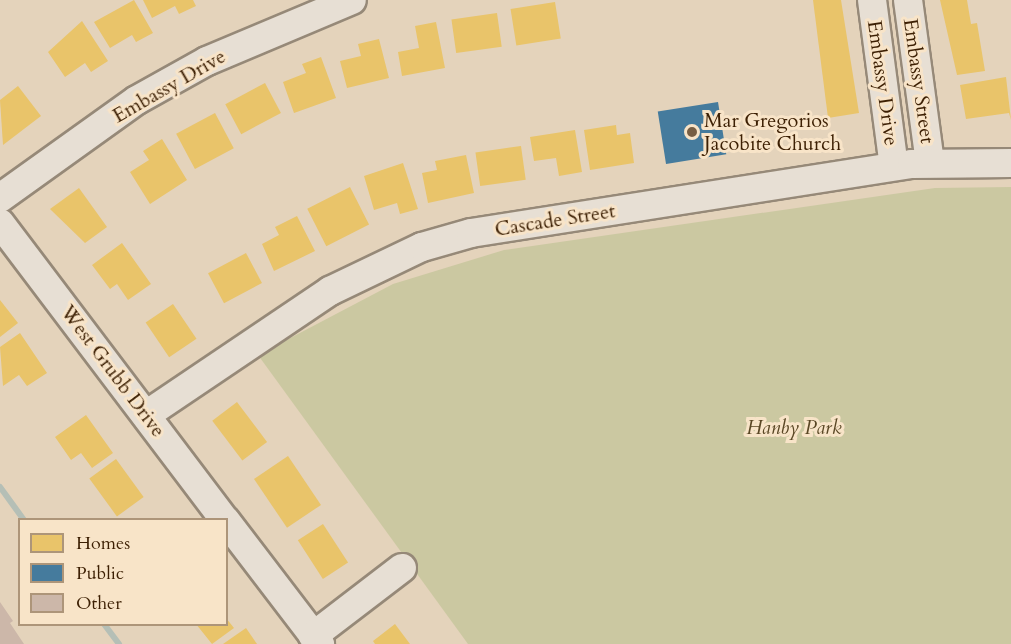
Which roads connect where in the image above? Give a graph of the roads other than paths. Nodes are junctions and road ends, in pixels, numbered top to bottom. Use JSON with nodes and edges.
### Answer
{"nodes":[{"id":1,"x":872,"y":0,"type":"edge"},
{"id":2,"x":908,"y":0,"type":"edge"},
{"id":3,"x":347,"y":1,"type":"edge"},
{"id":4,"x":930,"y":163,"type":"junction"},
{"id":5,"x":1011,"y":163,"type":"edge"},
{"id":6,"x":894,"y":166,"type":"junction"},
{"id":7,"x":0,"y":198,"type":"edge"},
{"id":8,"x":0,"y":223,"type":"edge"},
{"id":9,"x":146,"y":415,"type":"junction"},
{"id":10,"x":224,"y":518,"type":"edge"},
{"id":11,"x":228,"y":523,"type":"edge"},
{"id":12,"x":402,"y":568,"type":"dead end"},
{"id":13,"x":317,"y":640,"type":"edge"}],
"edges":[{"from":1,"to":6,"type":"street","name":"Embassy Drive"},
{"from":2,"to":4,"type":"street","name":"Embassy Street"},
{"from":3,"to":7,"type":"street","name":"Embassy Drive"},
{"from":4,"to":5,"type":"street","name":"Cascade Street"},
{"from":4,"to":6,"type":"street","name":"Cascade Street"},
{"from":6,"to":9,"type":"street","name":"Cascade Street"},
{"from":8,"to":9,"type":"street","name":"West Grubb Drive"},
{"from":9,"to":10,"type":"street","name":"West Grubb Drive"},
{"from":11,"to":13,"type":"street","name":"West Grubb Drive"},
{"from":12,"to":13,"type":"street"}]}
